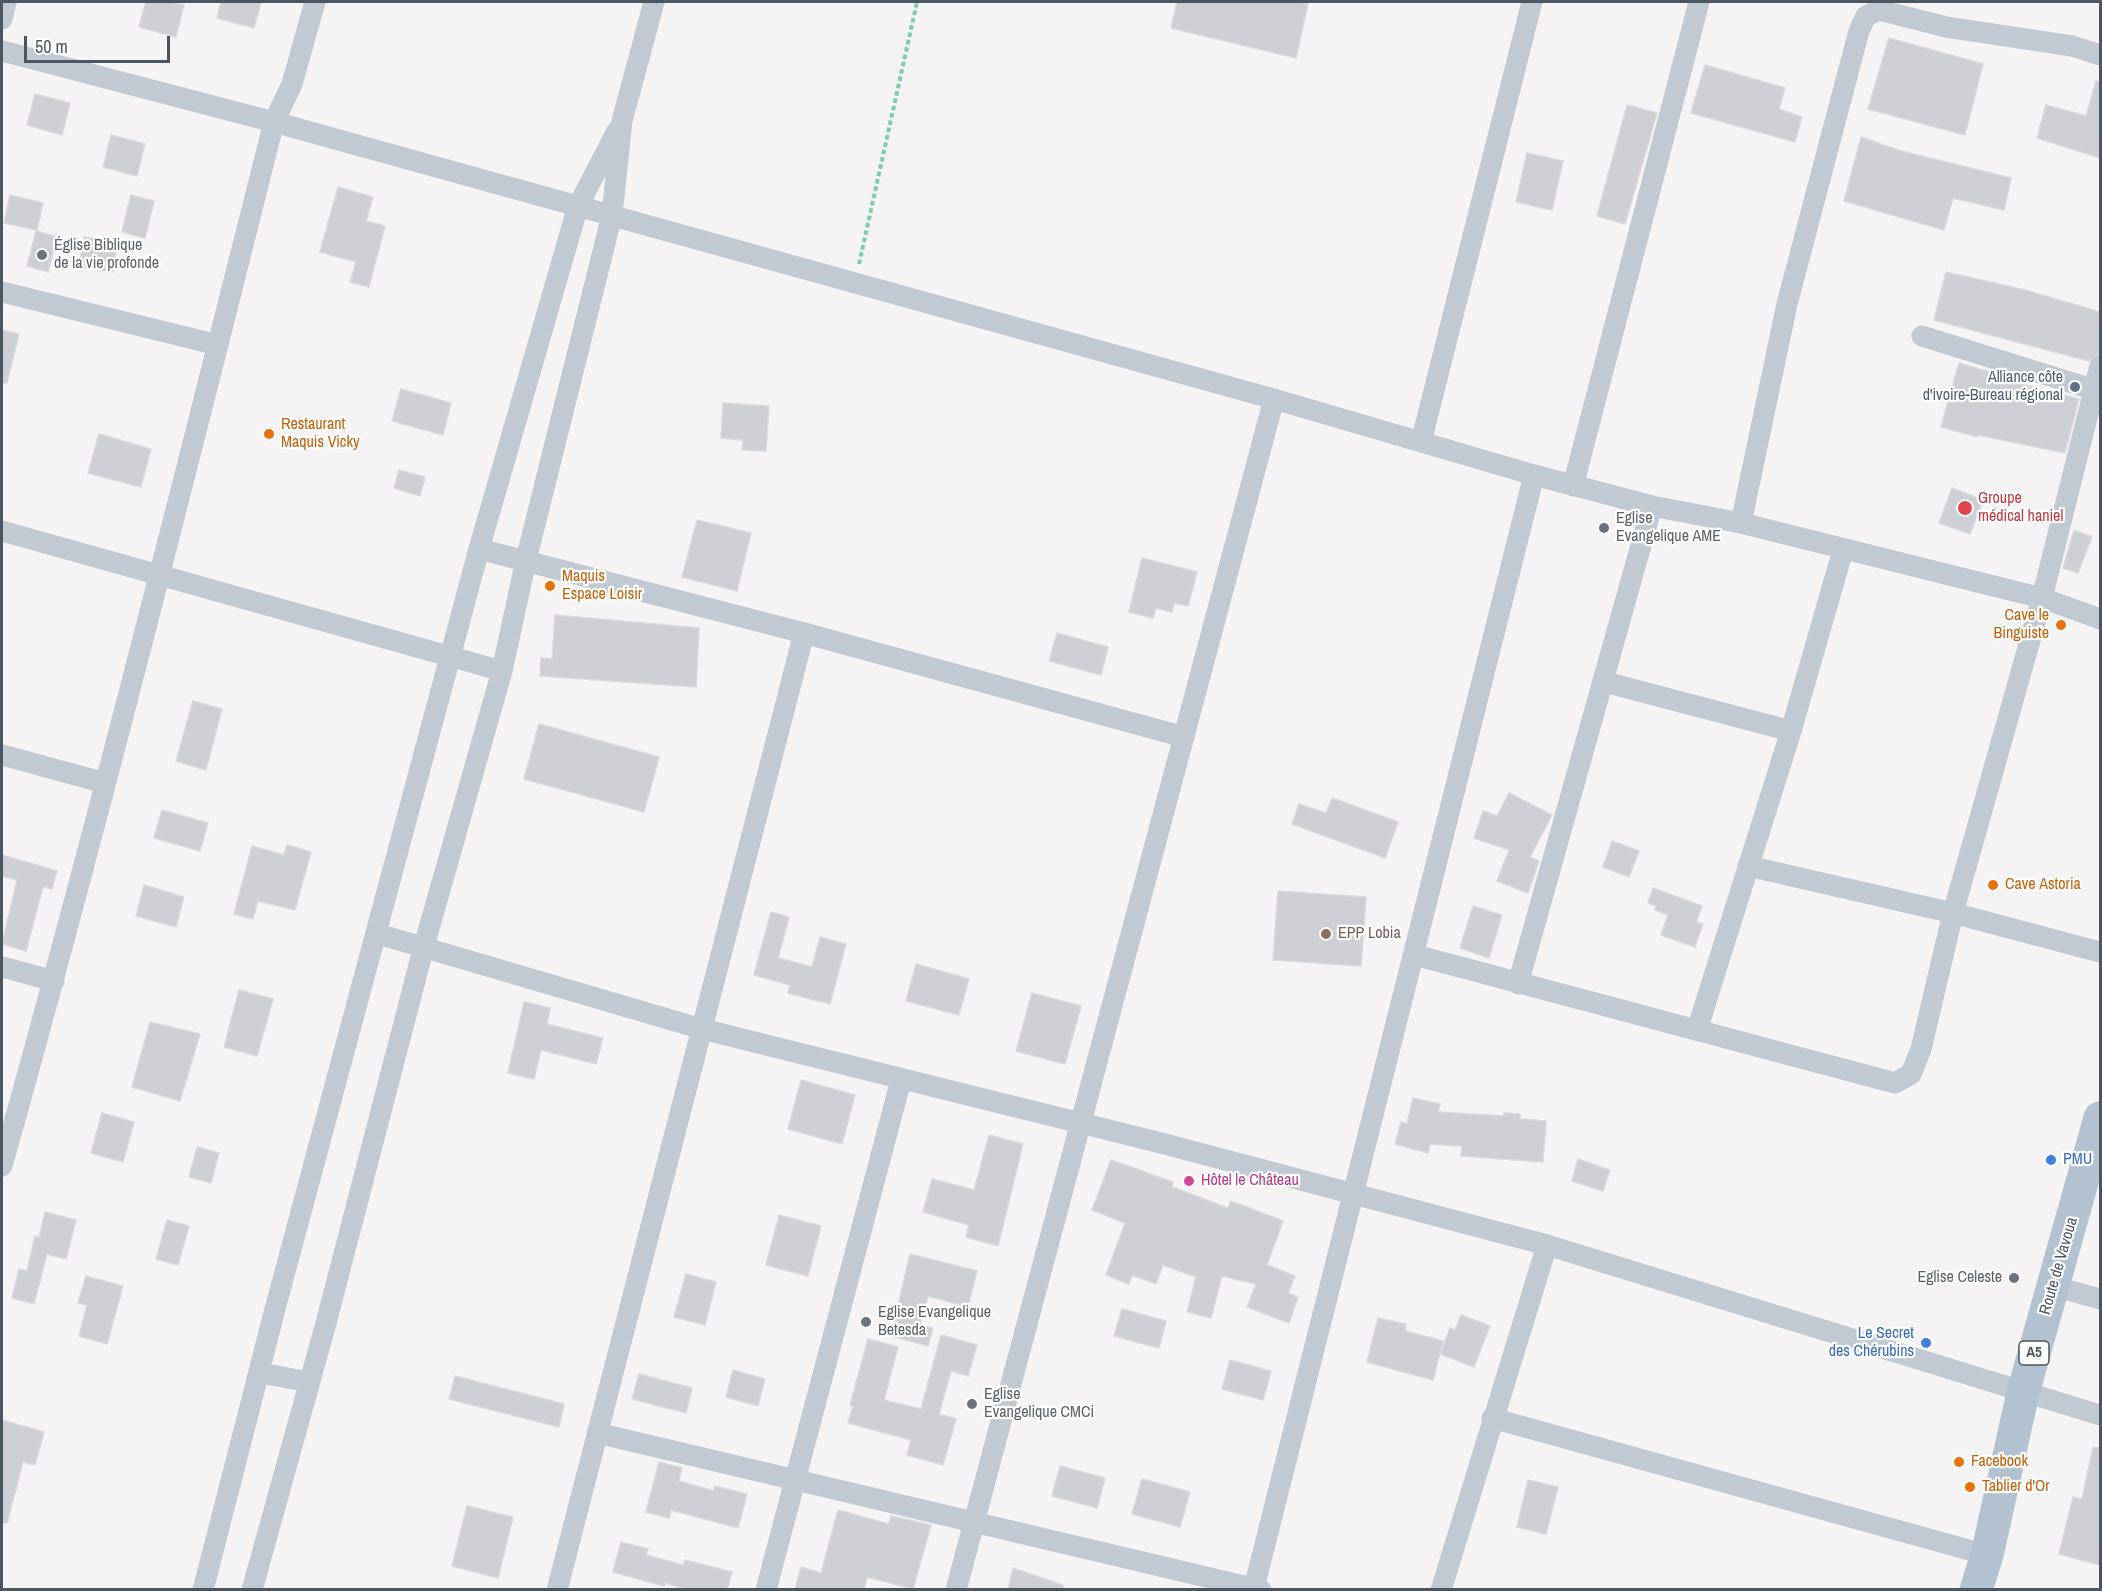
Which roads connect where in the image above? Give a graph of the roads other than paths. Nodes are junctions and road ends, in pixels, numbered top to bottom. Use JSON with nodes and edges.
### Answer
{"nodes":[{"id":1,"x":6,"y":2,"type":"edge"},
{"id":2,"x":315,"y":2,"type":"edge"},
{"id":3,"x":654,"y":2,"type":"edge"},
{"id":4,"x":1532,"y":2,"type":"edge"},
{"id":5,"x":1699,"y":2,"type":"edge"},
{"id":6,"x":2,"y":18,"type":"edge"},
{"id":7,"x":2,"y":51,"type":"edge"},
{"id":8,"x":2100,"y":56,"type":"edge"},
{"id":9,"x":622,"y":121,"type":"junction"},
{"id":10,"x":274,"y":122,"type":"junction"},
{"id":11,"x":578,"y":206,"type":"junction"},
{"id":12,"x":612,"y":215,"type":"junction"},
{"id":13,"x":2,"y":292,"type":"edge"},
{"id":14,"x":1922,"y":336,"type":"dead end"},
{"id":15,"x":218,"y":345,"type":"junction"},
{"id":16,"x":2100,"y":366,"type":"edge"},
{"id":17,"x":2095,"y":390,"type":"junction"},
{"id":18,"x":1274,"y":399,"type":"junction"},
{"id":19,"x":1421,"y":442,"type":"junction"},
{"id":20,"x":1534,"y":476,"type":"junction"},
{"id":21,"x":1573,"y":486,"type":"junction"},
{"id":22,"x":1652,"y":506,"type":"junction"},
{"id":23,"x":1741,"y":523,"type":"junction"},
{"id":24,"x":2,"y":531,"type":"edge"},
{"id":25,"x":479,"y":549,"type":"junction"},
{"id":26,"x":1843,"y":550,"type":"junction"},
{"id":27,"x":526,"y":560,"type":"junction"},
{"id":28,"x":161,"y":574,"type":"junction"},
{"id":29,"x":2042,"y":598,"type":"junction"},
{"id":30,"x":2100,"y":619,"type":"edge"},
{"id":31,"x":804,"y":633,"type":"junction"},
{"id":32,"x":451,"y":657,"type":"junction"},
{"id":33,"x":502,"y":671,"type":"junction"},
{"id":34,"x":1605,"y":682,"type":"junction"},
{"id":35,"x":1791,"y":731,"type":"junction"},
{"id":36,"x":1184,"y":737,"type":"junction"},
{"id":37,"x":2,"y":755,"type":"edge"},
{"id":38,"x":105,"y":783,"type":"junction"},
{"id":39,"x":1748,"y":866,"type":"junction"},
{"id":40,"x":1953,"y":914,"type":"junction"},
{"id":41,"x":378,"y":934,"type":"junction"},
{"id":42,"x":424,"y":946,"type":"junction"},
{"id":43,"x":2100,"y":952,"type":"edge"},
{"id":44,"x":1415,"y":955,"type":"junction"},
{"id":45,"x":2,"y":967,"type":"edge"},
{"id":46,"x":54,"y":981,"type":"junction"},
{"id":47,"x":1518,"y":984,"type":"junction"},
{"id":48,"x":702,"y":1029,"type":"junction"},
{"id":49,"x":1697,"y":1030,"type":"junction"},
{"id":50,"x":901,"y":1080,"type":"junction"},
{"id":51,"x":2100,"y":1118,"type":"edge"},
{"id":52,"x":1083,"y":1123,"type":"junction"},
{"id":53,"x":2,"y":1166,"type":"edge"},
{"id":54,"x":1353,"y":1193,"type":"junction"},
{"id":55,"x":1547,"y":1245,"type":"junction"},
{"id":56,"x":2053,"y":1286,"type":"junction"},
{"id":57,"x":2100,"y":1299,"type":"edge"},
{"id":58,"x":261,"y":1373,"type":"junction"},
{"id":59,"x":309,"y":1382,"type":"junction"},
{"id":60,"x":2023,"y":1393,"type":"junction"},
{"id":61,"x":2100,"y":1415,"type":"edge"},
{"id":62,"x":1492,"y":1418,"type":"junction"},
{"id":63,"x":597,"y":1433,"type":"junction"},
{"id":64,"x":794,"y":1480,"type":"junction"},
{"id":65,"x":974,"y":1520,"type":"junction"},
{"id":66,"x":1987,"y":1555,"type":"junction"},
{"id":67,"x":1258,"y":1589,"type":"edge"},
{"id":68,"x":203,"y":1590,"type":"edge"},
{"id":69,"x":252,"y":1590,"type":"edge"},
{"id":70,"x":557,"y":1590,"type":"edge"},
{"id":71,"x":766,"y":1590,"type":"edge"},
{"id":72,"x":956,"y":1590,"type":"edge"},
{"id":73,"x":1441,"y":1590,"type":"edge"},
{"id":74,"x":1976,"y":1590,"type":"edge"}],
"edges":[{"from":1,"to":6,"type":"street"},
{"from":2,"to":10,"type":"street"},
{"from":3,"to":9,"type":"street"},
{"from":4,"to":19,"type":"street"},
{"from":5,"to":21,"type":"street"},
{"from":7,"to":10,"type":"street"},
{"from":8,"to":23,"type":"street"},
{"from":9,"to":11,"type":"street"},
{"from":9,"to":12,"type":"street"},
{"from":10,"to":11,"type":"street"},
{"from":10,"to":15,"type":"street"},
{"from":11,"to":12,"type":"street"},
{"from":11,"to":25,"type":"street"},
{"from":12,"to":18,"type":"street"},
{"from":12,"to":27,"type":"street"},
{"from":13,"to":15,"type":"street"},
{"from":14,"to":17,"type":"street"},
{"from":15,"to":28,"type":"street"},
{"from":16,"to":17,"type":"street"},
{"from":17,"to":29,"type":"street"},
{"from":18,"to":19,"type":"street"},
{"from":18,"to":36,"type":"street"},
{"from":19,"to":20,"type":"street"},
{"from":20,"to":21,"type":"street"},
{"from":20,"to":44,"type":"street"},
{"from":21,"to":22,"type":"street"},
{"from":22,"to":23,"type":"street"},
{"from":22,"to":34,"type":"street"},
{"from":23,"to":26,"type":"street"},
{"from":24,"to":28,"type":"street"},
{"from":25,"to":27,"type":"street"},
{"from":25,"to":32,"type":"street"},
{"from":26,"to":29,"type":"street"},
{"from":26,"to":35,"type":"street"},
{"from":27,"to":31,"type":"street"},
{"from":27,"to":33,"type":"street"},
{"from":28,"to":32,"type":"street"},
{"from":28,"to":38,"type":"street"},
{"from":29,"to":30,"type":"street"},
{"from":29,"to":40,"type":"street"},
{"from":31,"to":36,"type":"street"},
{"from":31,"to":48,"type":"street"},
{"from":32,"to":33,"type":"street"},
{"from":32,"to":41,"type":"street"},
{"from":33,"to":42,"type":"street"},
{"from":34,"to":35,"type":"street"},
{"from":34,"to":47,"type":"street"},
{"from":35,"to":39,"type":"street"},
{"from":36,"to":52,"type":"street"},
{"from":37,"to":38,"type":"street"},
{"from":38,"to":46,"type":"street"},
{"from":39,"to":40,"type":"street"},
{"from":39,"to":49,"type":"street"},
{"from":40,"to":43,"type":"street"},
{"from":40,"to":49,"type":"street"},
{"from":41,"to":42,"type":"street"},
{"from":41,"to":58,"type":"street"},
{"from":42,"to":48,"type":"street"},
{"from":42,"to":59,"type":"street"},
{"from":44,"to":47,"type":"street"},
{"from":44,"to":54,"type":"street"},
{"from":45,"to":46,"type":"street"},
{"from":46,"to":53,"type":"street"},
{"from":47,"to":49,"type":"street"},
{"from":48,"to":50,"type":"street"},
{"from":48,"to":63,"type":"street"},
{"from":50,"to":52,"type":"street"},
{"from":50,"to":64,"type":"street"},
{"from":51,"to":56,"type":"main road","name":"Route de Vavoua","number":"A5"},
{"from":52,"to":54,"type":"street"},
{"from":52,"to":65,"type":"street"},
{"from":54,"to":55,"type":"street"},
{"from":54,"to":67,"type":"street"},
{"from":55,"to":60,"type":"street"},
{"from":55,"to":62,"type":"street"},
{"from":56,"to":57,"type":"street"},
{"from":56,"to":60,"type":"main road","name":"Route de Vavoua","number":"A5"},
{"from":58,"to":59,"type":"street"},
{"from":58,"to":68,"type":"street"},
{"from":59,"to":69,"type":"street"},
{"from":60,"to":61,"type":"street"},
{"from":60,"to":66,"type":"main road","name":"Route de Vavoua","number":"A5"},
{"from":62,"to":66,"type":"street"},
{"from":62,"to":73,"type":"street"},
{"from":63,"to":64,"type":"street"},
{"from":63,"to":70,"type":"street"},
{"from":64,"to":65,"type":"street"},
{"from":64,"to":71,"type":"street"},
{"from":65,"to":67,"type":"street"},
{"from":65,"to":72,"type":"street"},
{"from":66,"to":74,"type":"main road","name":"Route de Vavoua","number":"A5"}]}
